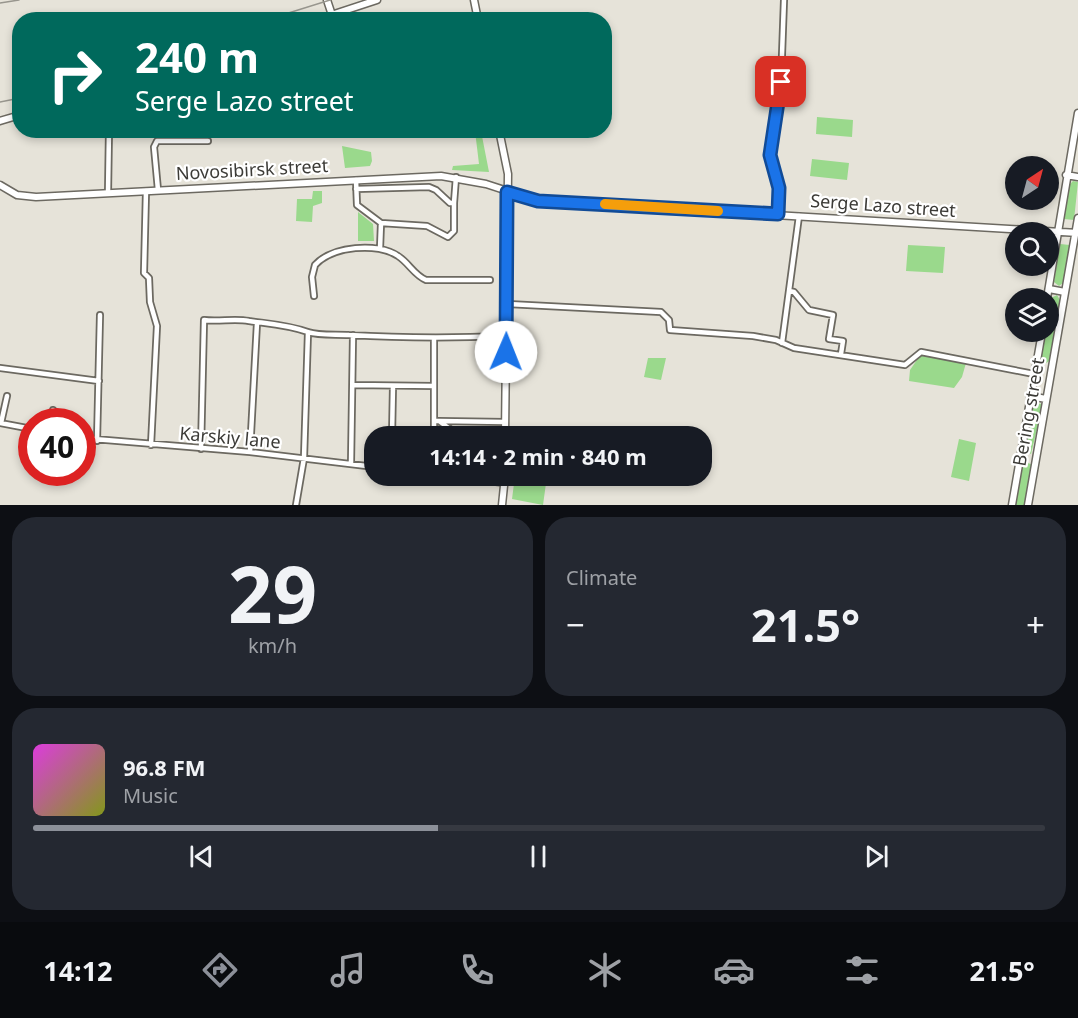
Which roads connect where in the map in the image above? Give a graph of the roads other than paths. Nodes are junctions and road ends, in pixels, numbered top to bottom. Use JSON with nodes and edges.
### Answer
{"nodes":[{"id":1,"x":377,"y":0,"type":"edge"},
{"id":2,"x":784,"y":0,"type":"edge"},
{"id":3,"x":341,"y":12,"type":"edge"},
{"id":4,"x":1078,"y":112,"type":"edge"},
{"id":5,"x":109,"y":138,"type":"edge"},
{"id":6,"x":501,"y":138,"type":"edge"},
{"id":7,"x":208,"y":141,"type":"dead end"},
{"id":8,"x":1066,"y":175,"type":"junction"},
{"id":9,"x":456,"y":177,"type":"junction"},
{"id":10,"x":1078,"y":177,"type":"edge"},
{"id":11,"x":356,"y":180,"type":"junction"},
{"id":12,"x":0,"y":185,"type":"edge"},
{"id":13,"x":356,"y":189,"type":"junction"},
{"id":14,"x":158,"y":190,"type":"junction"},
{"id":15,"x":146,"y":191,"type":"junction"},
{"id":16,"x":507,"y":192,"type":"junction"},
{"id":17,"x":108,"y":194,"type":"junction"},
{"id":18,"x":454,"y":203,"type":"junction"},
{"id":19,"x":778,"y":214,"type":"junction"},
{"id":20,"x":799,"y":216,"type":"junction"},
{"id":21,"x":1078,"y":218,"type":"edge"},
{"id":22,"x":381,"y":223,"type":"junction"},
{"id":23,"x":1059,"y":225,"type":"edge"},
{"id":24,"x":1005,"y":229,"type":"edge"},
{"id":25,"x":1059,"y":232,"type":"edge"},
{"id":26,"x":1077,"y":233,"type":"edge"},
{"id":27,"x":380,"y":249,"type":"junction"},
{"id":28,"x":490,"y":280,"type":"dead end"},
{"id":29,"x":789,"y":291,"type":"junction"},
{"id":30,"x":1059,"y":291,"type":"edge"},
{"id":31,"x":1065,"y":292,"type":"junction"},
{"id":32,"x":314,"y":296,"type":"dead end"},
{"id":33,"x":507,"y":304,"type":"junction"},
{"id":34,"x":100,"y":315,"type":"dead end"},
{"id":35,"x":257,"y":322,"type":"junction"},
{"id":36,"x":308,"y":332,"type":"junction"},
{"id":37,"x":353,"y":335,"type":"junction"},
{"id":38,"x":506,"y":336,"type":"junction"},
{"id":39,"x":435,"y":338,"type":"junction"},
{"id":40,"x":1040,"y":342,"type":"edge"},
{"id":41,"x":782,"y":343,"type":"junction"},
{"id":42,"x":842,"y":354,"type":"junction"},
{"id":43,"x":0,"y":368,"type":"edge"},
{"id":44,"x":1034,"y":374,"type":"junction"},
{"id":45,"x":99,"y":381,"type":"junction"},
{"id":46,"x":353,"y":385,"type":"junction"},
{"id":47,"x":393,"y":386,"type":"junction"},
{"id":48,"x":434,"y":386,"type":"junction"},
{"id":49,"x":7,"y":396,"type":"dead end"},
{"id":50,"x":1030,"y":396,"type":"junction"},
{"id":51,"x":1046,"y":399,"type":"junction"},
{"id":52,"x":436,"y":421,"type":"junction"},
{"id":53,"x":505,"y":422,"type":"junction"},
{"id":54,"x":0,"y":423,"type":"edge"},
{"id":55,"x":18,"y":426,"type":"edge"},
{"id":56,"x":392,"y":426,"type":"edge"},
{"id":57,"x":435,"y":426,"type":"edge"},
{"id":58,"x":444,"y":426,"type":"edge"},
{"id":59,"x":505,"y":426,"type":"edge"},
{"id":60,"x":97,"y":441,"type":"joint"},
{"id":61,"x":151,"y":445,"type":"junction"},
{"id":62,"x":201,"y":449,"type":"junction"},
{"id":63,"x":250,"y":452,"type":"junction"},
{"id":64,"x":1021,"y":456,"type":"junction"},
{"id":65,"x":304,"y":458,"type":"junction"},
{"id":66,"x":1036,"y":459,"type":"junction"},
{"id":67,"x":351,"y":464,"type":"junction"},
{"id":68,"x":364,"y":466,"type":"edge"},
{"id":69,"x":504,"y":486,"type":"edge"},
{"id":70,"x":296,"y":505,"type":"edge"},
{"id":71,"x":502,"y":505,"type":"edge"},
{"id":72,"x":1012,"y":505,"type":"edge"},
{"id":73,"x":1028,"y":505,"type":"edge"}],
"edges":[{"from":1,"to":3,"type":"street"},
{"from":2,"to":19,"type":"street"},
{"from":4,"to":8,"type":"street"},
{"from":5,"to":17,"type":"street"},
{"from":6,"to":16,"type":"street"},
{"from":7,"to":14,"type":"street"},
{"from":8,"to":10,"type":"street"},
{"from":8,"to":23,"type":"street"},
{"from":9,"to":11,"type":"street","name":"Novosibirsk street"},
{"from":9,"to":16,"type":"street","name":"Novosibirsk street"},
{"from":9,"to":18,"type":"street"},
{"from":11,"to":13,"type":"street"},
{"from":11,"to":14,"type":"street","name":"Novosibirsk street"},
{"from":12,"to":17,"type":"street","name":"Novosibirsk street"},
{"from":13,"to":18,"type":"street"},
{"from":13,"to":22,"type":"street"},
{"from":14,"to":15,"type":"street","name":"Novosibirsk street"},
{"from":15,"to":17,"type":"street","name":"Novosibirsk street"},
{"from":15,"to":61,"type":"street"},
{"from":16,"to":19,"type":"street","name":"Serge Lazo street"},
{"from":16,"to":33,"type":"street"},
{"from":18,"to":22,"type":"street"},
{"from":19,"to":20,"type":"street","name":"Serge Lazo street"},
{"from":20,"to":24,"type":"street","name":"Serge Lazo street"},
{"from":20,"to":29,"type":"street"},
{"from":21,"to":26,"type":"street","name":"Bering street"},
{"from":22,"to":27,"type":"street"},
{"from":25,"to":26,"type":"street","name":"Serge Lazo street"},
{"from":26,"to":31,"type":"street","name":"Bering street"},
{"from":27,"to":28,"type":"street"},
{"from":27,"to":32,"type":"street"},
{"from":29,"to":41,"type":"street"},
{"from":29,"to":42,"type":"street"},
{"from":30,"to":31,"type":"street"},
{"from":31,"to":51,"type":"street","name":"Bering street"},
{"from":33,"to":38,"type":"street"},
{"from":33,"to":41,"type":"street"},
{"from":34,"to":45,"type":"street"},
{"from":35,"to":36,"type":"street"},
{"from":35,"to":62,"type":"street"},
{"from":35,"to":63,"type":"street"},
{"from":36,"to":37,"type":"street"},
{"from":36,"to":65,"type":"street"},
{"from":37,"to":39,"type":"street"},
{"from":37,"to":46,"type":"street"},
{"from":38,"to":39,"type":"street"},
{"from":38,"to":53,"type":"street"},
{"from":39,"to":48,"type":"street"},
{"from":40,"to":44,"type":"street","name":"Bering street"},
{"from":41,"to":42,"type":"street"},
{"from":42,"to":44,"type":"street"},
{"from":43,"to":45,"type":"street"},
{"from":44,"to":50,"type":"street","name":"Bering street"},
{"from":45,"to":60,"type":"street"},
{"from":46,"to":47,"type":"street"},
{"from":46,"to":67,"type":"street"},
{"from":47,"to":48,"type":"street"},
{"from":47,"to":56,"type":"street"},
{"from":48,"to":52,"type":"street"},
{"from":49,"to":54,"type":"street"},
{"from":50,"to":51,"type":"street"},
{"from":50,"to":64,"type":"street","name":"Bering street"},
{"from":51,"to":66,"type":"street","name":"Bering street"},
{"from":52,"to":53,"type":"street"},
{"from":52,"to":57,"type":"street"},
{"from":52,"to":58,"type":"street"},
{"from":53,"to":59,"type":"street"},
{"from":54,"to":55,"type":"street"},
{"from":60,"to":61,"type":"street","name":"Karskiy lane"},
{"from":61,"to":62,"type":"street","name":"Karskiy lane"},
{"from":62,"to":63,"type":"street","name":"Karskiy lane"},
{"from":63,"to":65,"type":"street","name":"Karskiy lane"},
{"from":64,"to":66,"type":"street"},
{"from":64,"to":72,"type":"street","name":"Bering street"},
{"from":65,"to":67,"type":"street","name":"Karskiy lane"},
{"from":65,"to":70,"type":"street"},
{"from":66,"to":73,"type":"street","name":"Bering street"},
{"from":67,"to":68,"type":"street","name":"Karskiy lane"},
{"from":69,"to":71,"type":"street"}]}
